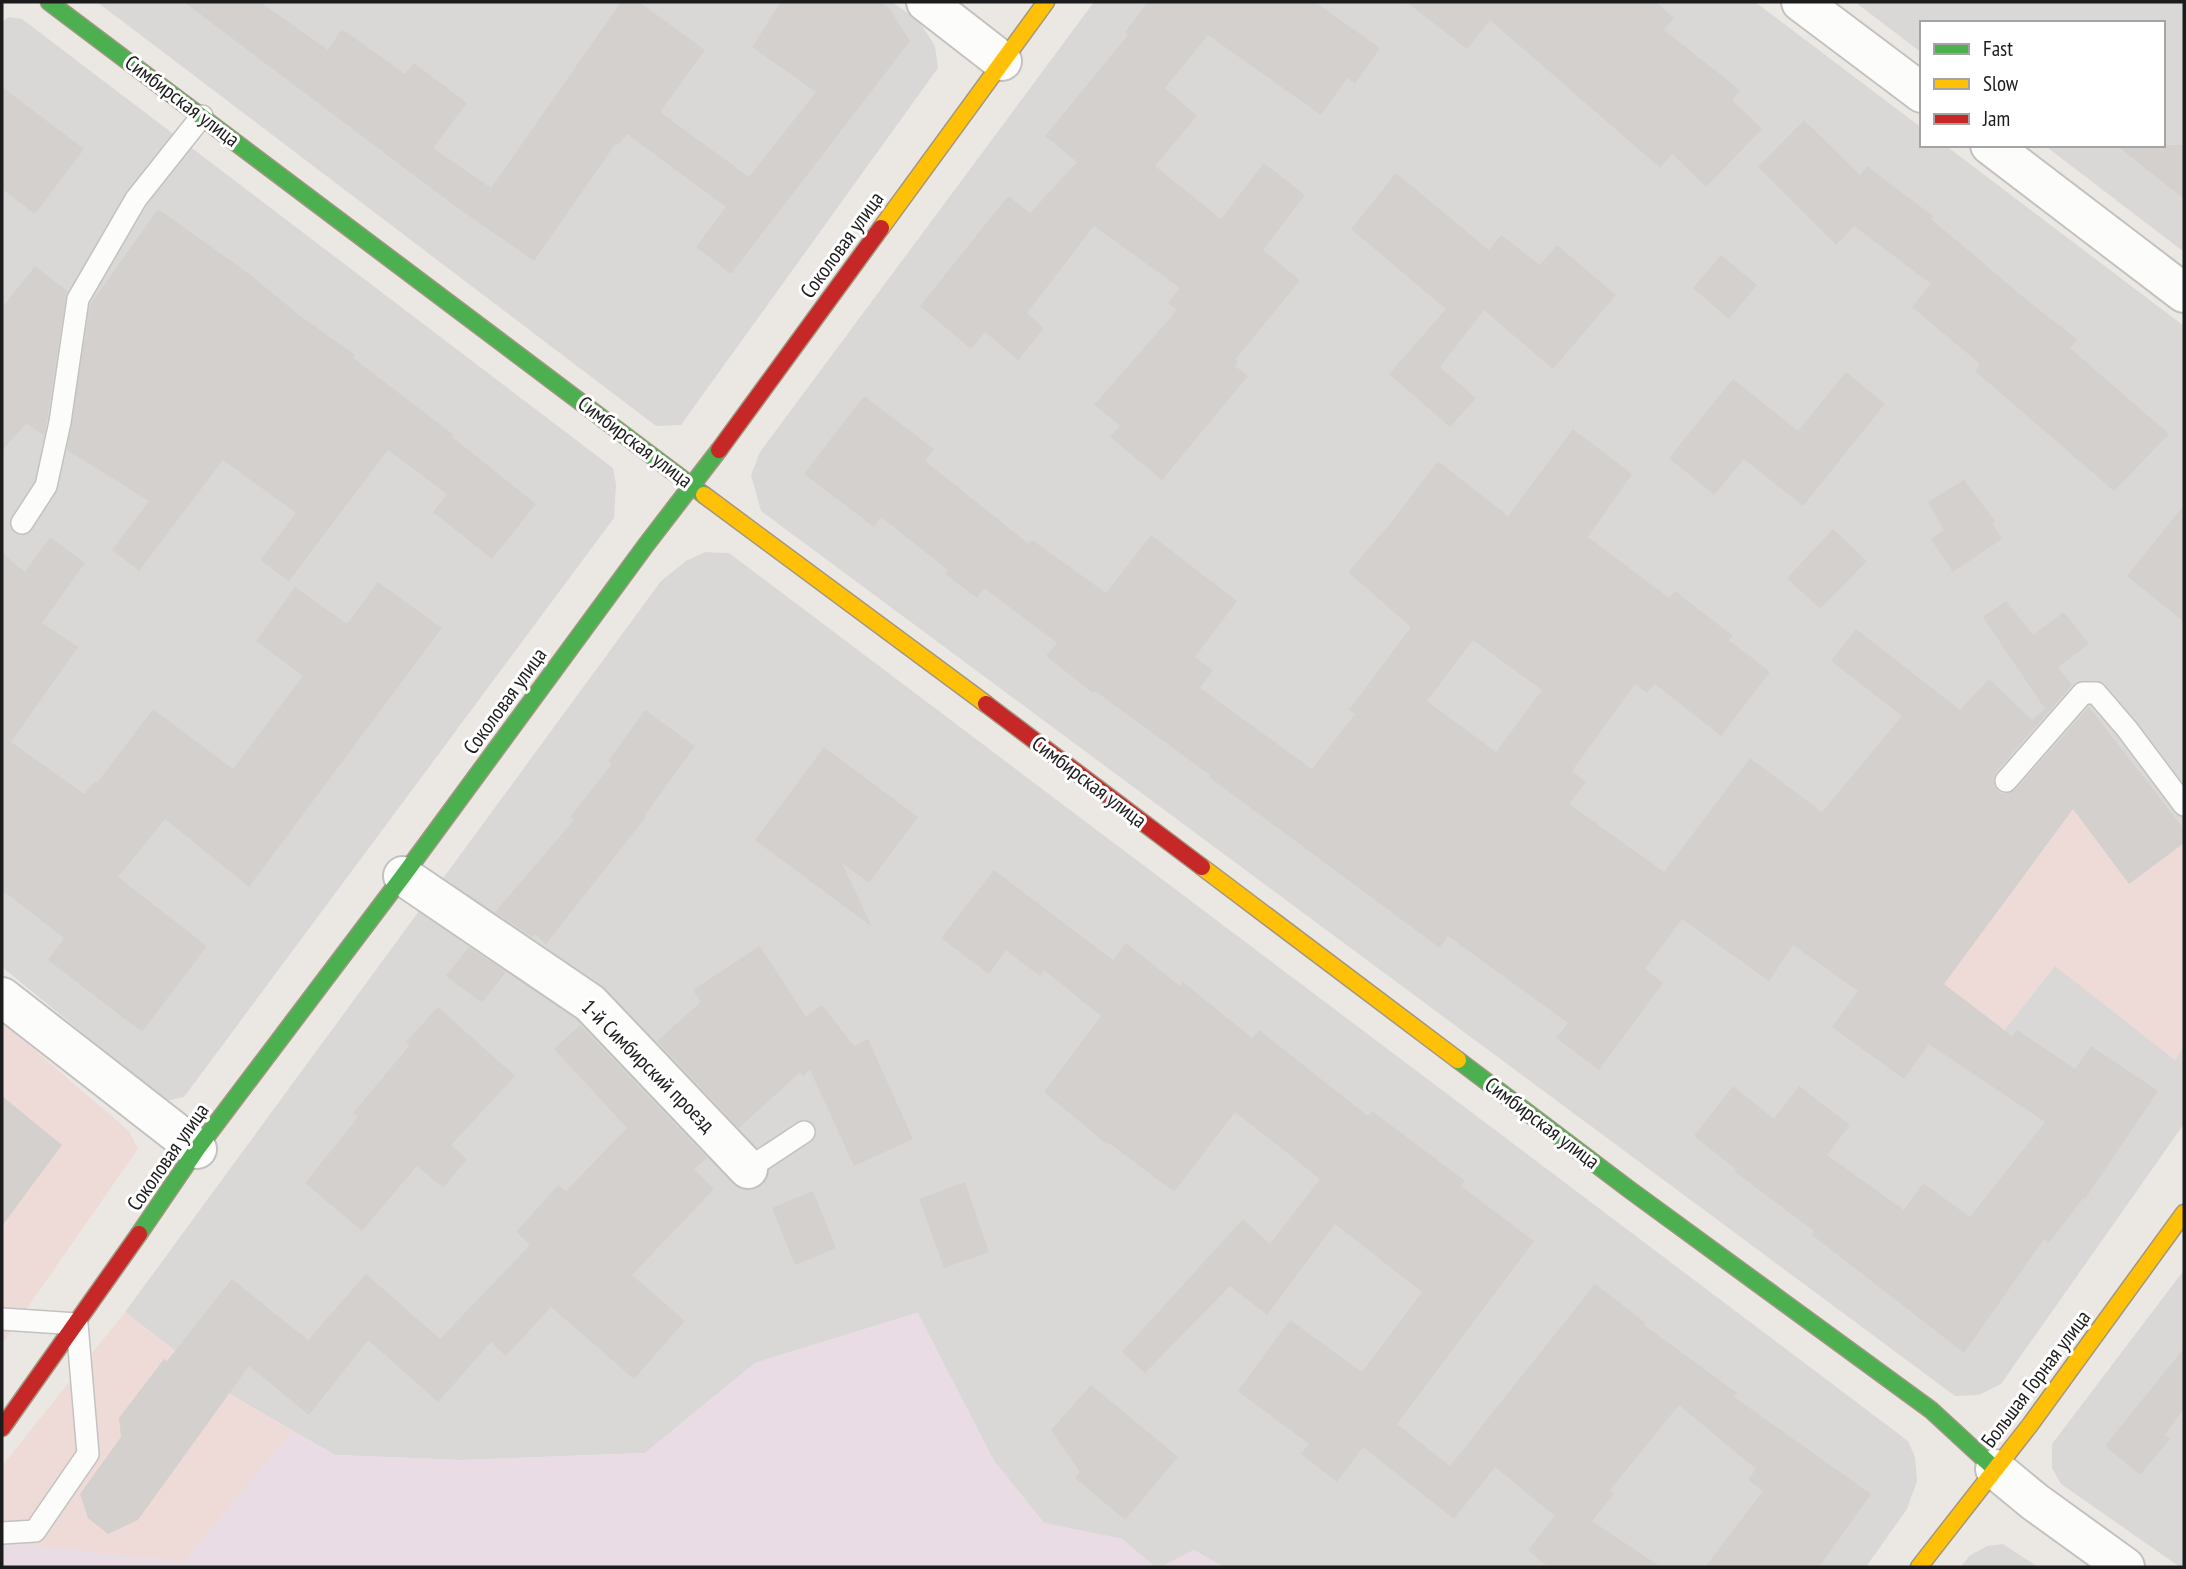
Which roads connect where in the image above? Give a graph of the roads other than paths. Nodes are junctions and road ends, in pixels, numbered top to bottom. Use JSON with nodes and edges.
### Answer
{"nodes":[{"id":1,"x":49,"y":2,"type":"edge"},
{"id":2,"x":926,"y":2,"type":"edge"},
{"id":3,"x":1046,"y":2,"type":"edge"},
{"id":4,"x":1801,"y":2,"type":"edge"},
{"id":5,"x":1002,"y":61,"type":"junction"},
{"id":6,"x":1920,"y":91,"type":"edge"},
{"id":7,"x":202,"y":116,"type":"junction"},
{"id":8,"x":1993,"y":147,"type":"edge"},
{"id":9,"x":2184,"y":293,"type":"edge"},
{"id":10,"x":693,"y":486,"type":"junction"},
{"id":11,"x":22,"y":523,"type":"dead end"},
{"id":12,"x":2006,"y":781,"type":"dead end"},
{"id":13,"x":2184,"y":805,"type":"edge"},
{"id":14,"x":404,"y":876,"type":"junction"},
{"id":15,"x":2,"y":997,"type":"edge"},
{"id":16,"x":804,"y":1132,"type":"dead end"},
{"id":17,"x":197,"y":1149,"type":"junction"},
{"id":18,"x":748,"y":1169,"type":"joint"},
{"id":19,"x":2184,"y":1213,"type":"edge"},
{"id":20,"x":2,"y":1319,"type":"edge"},
{"id":21,"x":77,"y":1324,"type":"junction"},
{"id":22,"x":2,"y":1428,"type":"edge"},
{"id":23,"x":1995,"y":1469,"type":"junction"},
{"id":24,"x":2,"y":1533,"type":"edge"},
{"id":25,"x":1919,"y":1567,"type":"edge"},
{"id":26,"x":2124,"y":1567,"type":"edge"}],
"edges":[{"from":1,"to":7,"type":"main road","name":"Симбирская улица"},
{"from":2,"to":5,"type":"street"},
{"from":3,"to":5,"type":"main road","name":"Соколовая улица"},
{"from":4,"to":6,"type":"street"},
{"from":5,"to":10,"type":"main road","name":"Соколовая улица"},
{"from":7,"to":10,"type":"main road","name":"Симбирская улица"},
{"from":7,"to":11,"type":"lane"},
{"from":8,"to":9,"type":"street"},
{"from":10,"to":14,"type":"main road","name":"Соколовая улица"},
{"from":10,"to":23,"type":"main road","name":"Симбирская улица"},
{"from":12,"to":13,"type":"lane"},
{"from":14,"to":17,"type":"main road","name":"Соколовая улица"},
{"from":14,"to":18,"type":"street","name":"1-й Симбирский проезд"},
{"from":15,"to":17,"type":"street"},
{"from":16,"to":18,"type":"lane"},
{"from":17,"to":21,"type":"main road","name":"Соколовая улица"},
{"from":19,"to":23,"type":"main road","name":"Большая Горная улица"},
{"from":20,"to":21,"type":"lane"},
{"from":21,"to":22,"type":"main road","name":"Соколовая улица"},
{"from":21,"to":24,"type":"lane"},
{"from":23,"to":25,"type":"main road","name":"Большая Горная улица"},
{"from":23,"to":26,"type":"street","name":"Симбирская улица"}]}
